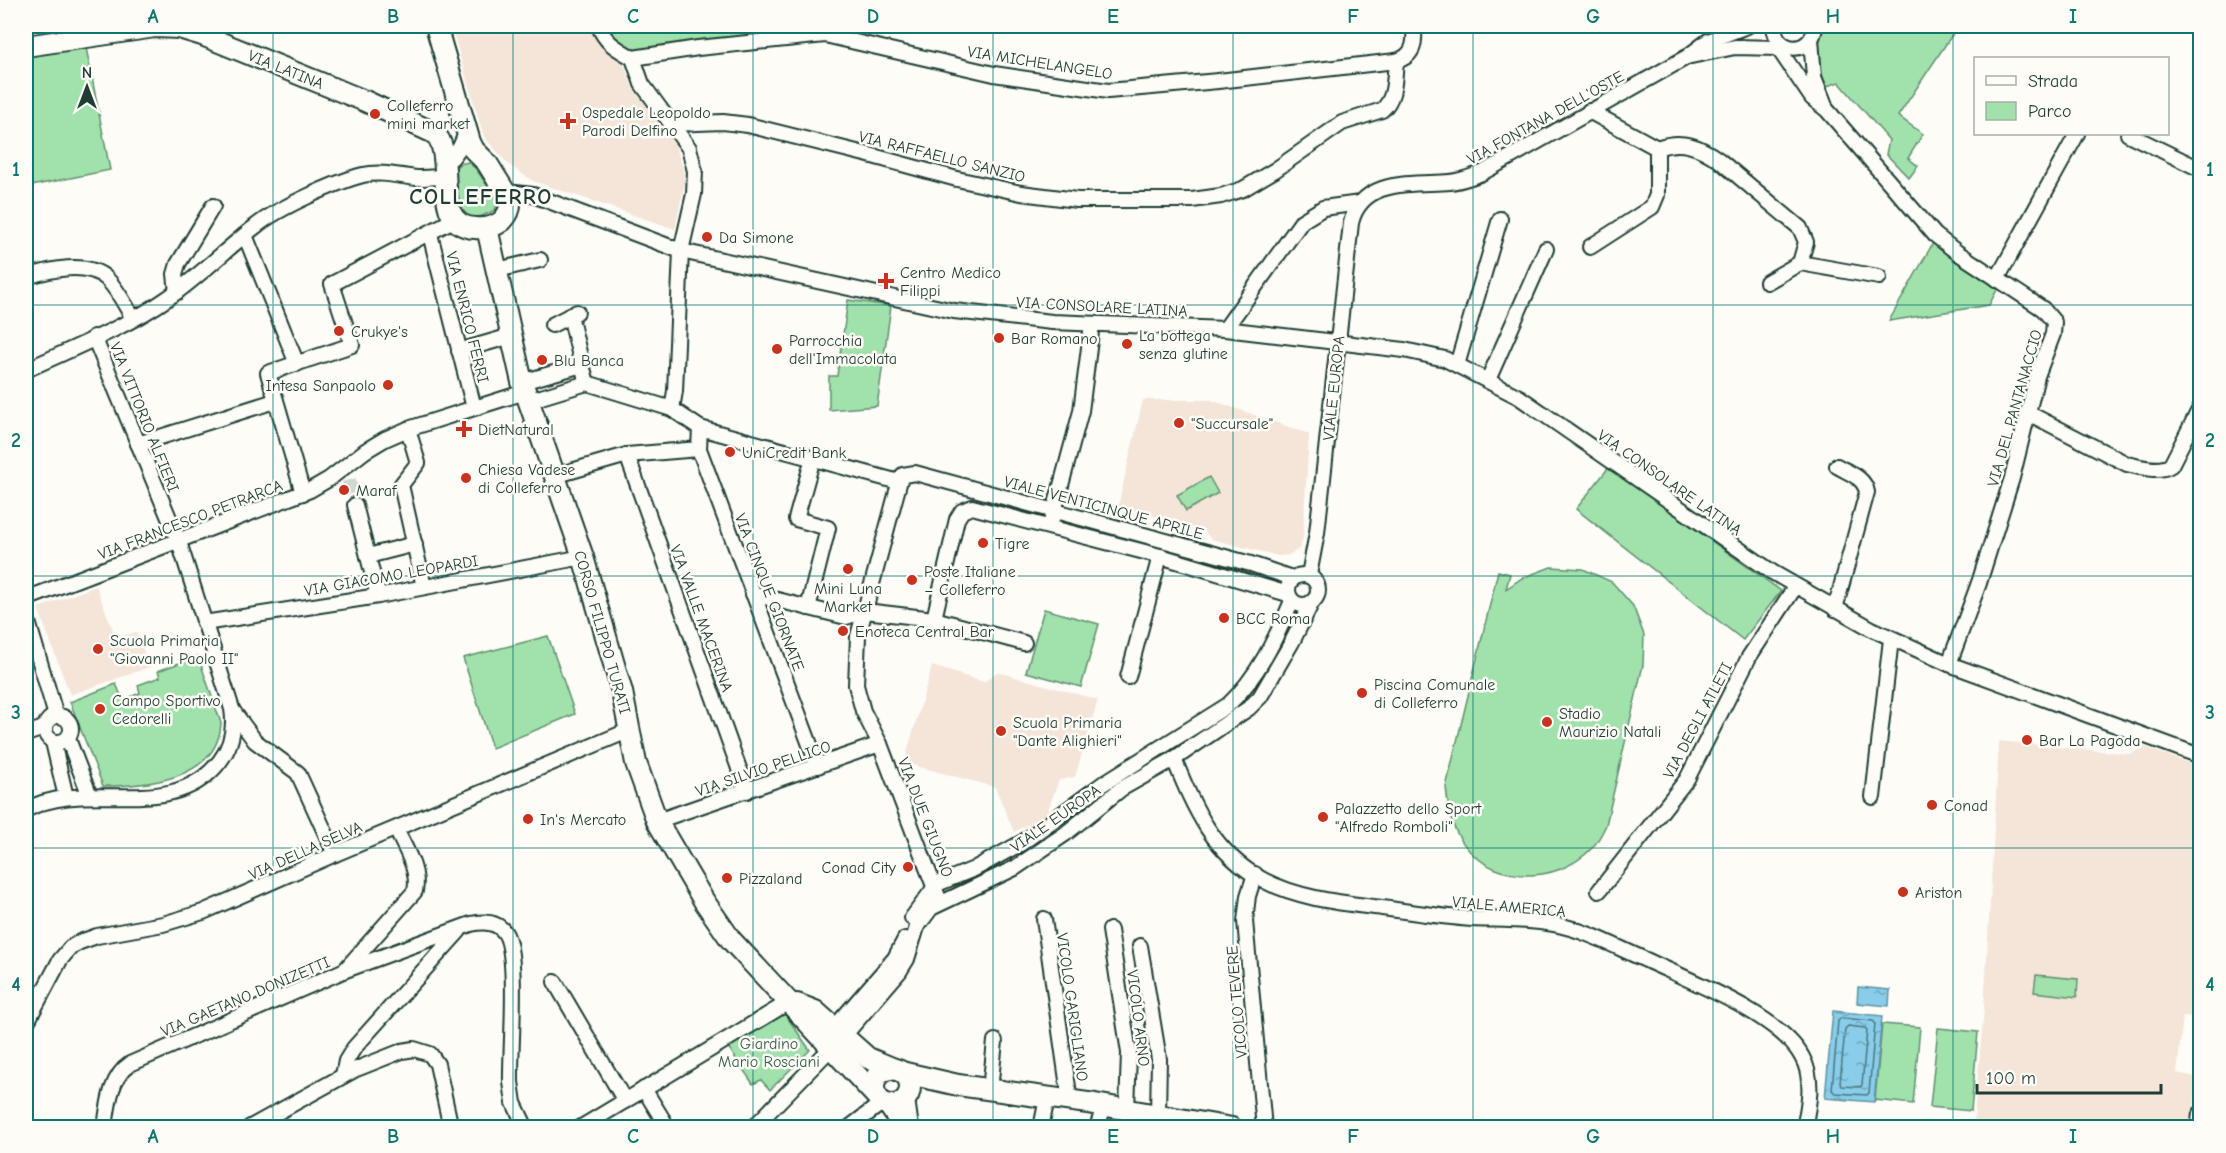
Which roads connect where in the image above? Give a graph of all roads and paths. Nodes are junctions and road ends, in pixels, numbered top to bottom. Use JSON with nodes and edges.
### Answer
{"nodes":[{"id":1,"x":151,"y":26,"type":"edge"},
{"id":2,"x":436,"y":26,"type":"edge"},
{"id":3,"x":599,"y":26,"type":"edge"},
{"id":4,"x":1414,"y":26,"type":"edge"},
{"id":5,"x":1747,"y":26,"type":"edge"},
{"id":6,"x":1774,"y":26,"type":"edge"},
{"id":7,"x":827,"y":30,"type":"edge"},
{"id":8,"x":1816,"y":31,"type":"edge"},
{"id":9,"x":72,"y":32,"type":"edge"},
{"id":10,"x":26,"y":46,"type":"edge"},
{"id":11,"x":1780,"y":46,"type":"junction"},
{"id":12,"x":1687,"y":57,"type":"junction"},
{"id":13,"x":633,"y":58,"type":"junction"},
{"id":14,"x":1396,"y":61,"type":"junction"},
{"id":15,"x":1827,"y":110,"type":"junction"},
{"id":16,"x":1589,"y":111,"type":"junction"},
{"id":17,"x":672,"y":124,"type":"junction"},
{"id":18,"x":466,"y":131,"type":"junction"},
{"id":19,"x":2076,"y":135,"type":"edge"},
{"id":20,"x":2130,"y":135,"type":"edge"},
{"id":21,"x":1657,"y":148,"type":"junction"},
{"id":22,"x":480,"y":155,"type":"junction"},
{"id":23,"x":447,"y":168,"type":"junction"},
{"id":24,"x":2200,"y":170,"type":"edge"},
{"id":25,"x":507,"y":192,"type":"junction"},
{"id":26,"x":1360,"y":203,"type":"junction"},
{"id":27,"x":213,"y":206,"type":"dead end"},
{"id":28,"x":455,"y":219,"type":"junction"},
{"id":29,"x":1500,"y":219,"type":"dead end"},
{"id":30,"x":487,"y":228,"type":"junction"},
{"id":31,"x":430,"y":234,"type":"junction"},
{"id":32,"x":245,"y":235,"type":"junction"},
{"id":33,"x":1590,"y":247,"type":"dead end"},
{"id":34,"x":1546,"y":249,"type":"dead end"},
{"id":35,"x":681,"y":251,"type":"junction"},
{"id":36,"x":540,"y":260,"type":"dead end"},
{"id":37,"x":1800,"y":263,"type":"junction"},
{"id":38,"x":497,"y":270,"type":"junction"},
{"id":39,"x":26,"y":277,"type":"edge"},
{"id":40,"x":1879,"y":277,"type":"dead end"},
{"id":41,"x":1998,"y":279,"type":"junction"},
{"id":42,"x":1767,"y":282,"type":"dead end"},
{"id":43,"x":177,"y":292,"type":"junction"},
{"id":44,"x":133,"y":318,"type":"junction"},
{"id":45,"x":1092,"y":324,"type":"junction"},
{"id":46,"x":552,"y":325,"type":"dead end"},
{"id":47,"x":1225,"y":329,"type":"junction"},
{"id":48,"x":511,"y":336,"type":"junction"},
{"id":49,"x":94,"y":338,"type":"junction"},
{"id":50,"x":1338,"y":342,"type":"junction"},
{"id":51,"x":459,"y":351,"type":"junction"},
{"id":52,"x":297,"y":364,"type":"junction"},
{"id":53,"x":1457,"y":364,"type":"junction"},
{"id":54,"x":582,"y":365,"type":"junction"},
{"id":55,"x":26,"y":370,"type":"edge"},
{"id":56,"x":1488,"y":380,"type":"junction"},
{"id":57,"x":587,"y":383,"type":"junction"},
{"id":58,"x":525,"y":392,"type":"junction"},
{"id":59,"x":275,"y":400,"type":"junction"},
{"id":60,"x":474,"y":408,"type":"junction"},
{"id":61,"x":2200,"y":408,"type":"edge"},
{"id":62,"x":672,"y":409,"type":"junction"},
{"id":63,"x":2028,"y":413,"type":"junction"},
{"id":64,"x":700,"y":428,"type":"junction"},
{"id":65,"x":408,"y":429,"type":"junction"},
{"id":66,"x":138,"y":444,"type":"junction"},
{"id":67,"x":699,"y":449,"type":"junction"},
{"id":68,"x":627,"y":455,"type":"junction"},
{"id":69,"x":813,"y":458,"type":"junction"},
{"id":70,"x":1837,"y":466,"type":"dead end"},
{"id":71,"x":554,"y":476,"type":"junction"},
{"id":72,"x":903,"y":478,"type":"junction"},
{"id":73,"x":303,"y":493,"type":"junction"},
{"id":74,"x":355,"y":506,"type":"tunnel mouth"},
{"id":75,"x":1054,"y":510,"type":"junction"},
{"id":76,"x":1049,"y":526,"type":"junction"},
{"id":77,"x":178,"y":542,"type":"junction"},
{"id":78,"x":415,"y":544,"type":"junction"},
{"id":79,"x":368,"y":556,"type":"junction"},
{"id":80,"x":1160,"y":556,"type":"junction"},
{"id":81,"x":583,"y":557,"type":"junction"},
{"id":82,"x":1309,"y":575,"type":"junction"},
{"id":83,"x":1292,"y":578,"type":"junction"},
{"id":84,"x":424,"y":587,"type":"junction"},
{"id":85,"x":1796,"y":587,"type":"junction"},
{"id":86,"x":753,"y":594,"type":"junction"},
{"id":87,"x":378,"y":596,"type":"junction"},
{"id":88,"x":1290,"y":597,"type":"junction"},
{"id":89,"x":26,"y":599,"type":"edge"},
{"id":90,"x":1312,"y":602,"type":"junction"},
{"id":91,"x":808,"y":608,"type":"junction"},
{"id":92,"x":1836,"y":609,"type":"junction"},
{"id":93,"x":866,"y":611,"type":"junction"},
{"id":94,"x":26,"y":615,"type":"edge"},
{"id":95,"x":934,"y":619,"type":"junction"},
{"id":96,"x":204,"y":623,"type":"junction"},
{"id":97,"x":1891,"y":639,"type":"junction"},
{"id":98,"x":1024,"y":643,"type":"dead end"},
{"id":99,"x":1949,"y":664,"type":"junction"},
{"id":100,"x":1128,"y":677,"type":"dead end"},
{"id":101,"x":232,"y":709,"type":"junction"},
{"id":102,"x":56,"y":716,"type":"junction"},
{"id":103,"x":44,"y":728,"type":"junction"},
{"id":104,"x":630,"y":730,"type":"junction"},
{"id":105,"x":26,"y":734,"type":"edge"},
{"id":106,"x":68,"y":739,"type":"junction"},
{"id":107,"x":53,"y":742,"type":"junction"},
{"id":108,"x":880,"y":744,"type":"junction"},
{"id":109,"x":2200,"y":756,"type":"edge"},
{"id":110,"x":1174,"y":759,"type":"junction"},
{"id":111,"x":818,"y":766,"type":"junction"},
{"id":112,"x":747,"y":791,"type":"junction"},
{"id":113,"x":90,"y":796,"type":"junction"},
{"id":114,"x":66,"y":797,"type":"junction"},
{"id":115,"x":1873,"y":797,"type":"dead end"},
{"id":116,"x":26,"y":810,"type":"edge"},
{"id":117,"x":657,"y":821,"type":"junction"},
{"id":118,"x":396,"y":828,"type":"junction"},
{"id":119,"x":335,"y":854,"type":"junction"},
{"id":120,"x":1255,"y":874,"type":"junction"},
{"id":121,"x":935,"y":886,"type":"junction"},
{"id":122,"x":1599,"y":891,"type":"dead end"},
{"id":123,"x":940,"y":902,"type":"junction"},
{"id":124,"x":1044,"y":919,"type":"dead end"},
{"id":125,"x":462,"y":928,"type":"junction"},
{"id":126,"x":1110,"y":930,"type":"dead end"},
{"id":127,"x":1140,"y":946,"type":"dead end"},
{"id":128,"x":344,"y":971,"type":"junction"},
{"id":129,"x":555,"y":982,"type":"dead end"},
{"id":130,"x":789,"y":1002,"type":"junction"},
{"id":131,"x":26,"y":1024,"type":"edge"},
{"id":132,"x":833,"y":1038,"type":"junction"},
{"id":133,"x":995,"y":1041,"type":"dead end"},
{"id":134,"x":899,"y":1071,"type":"junction"},
{"id":135,"x":344,"y":1075,"type":"junction"},
{"id":136,"x":958,"y":1085,"type":"junction"},
{"id":137,"x":644,"y":1089,"type":"junction"},
{"id":138,"x":990,"y":1090,"type":"junction"},
{"id":139,"x":906,"y":1098,"type":"junction"},
{"id":140,"x":1047,"y":1098,"type":"junction"},
{"id":141,"x":625,"y":1101,"type":"junction"},
{"id":142,"x":882,"y":1101,"type":"junction"},
{"id":143,"x":1070,"y":1101,"type":"junction"},
{"id":144,"x":1104,"y":1106,"type":"junction"},
{"id":145,"x":1127,"y":1110,"type":"junction"},
{"id":146,"x":2200,"y":1114,"type":"edge"},
{"id":147,"x":1158,"y":1115,"type":"junction"},
{"id":148,"x":1176,"y":1123,"type":"edge"},
{"id":149,"x":105,"y":1128,"type":"edge"},
{"id":150,"x":249,"y":1128,"type":"edge"},
{"id":151,"x":451,"y":1128,"type":"edge"},
{"id":152,"x":526,"y":1128,"type":"edge"},
{"id":153,"x":580,"y":1128,"type":"edge"},
{"id":154,"x":668,"y":1128,"type":"edge"},
{"id":155,"x":753,"y":1128,"type":"edge"},
{"id":156,"x":849,"y":1128,"type":"edge"},
{"id":157,"x":903,"y":1128,"type":"edge"},
{"id":158,"x":909,"y":1128,"type":"edge"},
{"id":159,"x":1041,"y":1128,"type":"edge"},
{"id":160,"x":1097,"y":1128,"type":"edge"},
{"id":161,"x":1232,"y":1128,"type":"edge"},
{"id":162,"x":1264,"y":1128,"type":"edge"},
{"id":163,"x":1804,"y":1128,"type":"edge"},
{"id":164,"x":2198,"y":1128,"type":"edge"}],
"edges":[{"from":1,"to":9,"type":"main road","name":"VIA LATINA"},
{"from":1,"to":23,"type":"main road","name":"VIA LATINA"},
{"from":2,"to":18,"type":"main road"},
{"from":3,"to":13,"type":"street"},
{"from":4,"to":14,"type":"street"},
{"from":5,"to":12,"type":"street","name":"VIA FONTANA DELL'OSTE"},
{"from":6,"to":11,"type":"street","name":"VIA DEL PANTANACCIO"},
{"from":7,"to":13,"type":"street","name":"VIA MICHELANGELO"},
{"from":7,"to":14,"type":"street","name":"VIA MICHELANGELO"},
{"from":8,"to":11,"type":"street","name":"VIA FONTANA DELL'OSTE"},
{"from":8,"to":15,"type":"street","name":"VIA DEL PANTANACCIO"},
{"from":9,"to":10,"type":"main road","name":"VIA LATINA"},
{"from":11,"to":12,"type":"street","name":"VIA FONTANA DELL'OSTE"},
{"from":11,"to":15,"type":"street","name":"VIA DEL PANTANACCIO"},
{"from":12,"to":16,"type":"street","name":"VIA FONTANA DELL'OSTE"},
{"from":13,"to":17,"type":"street"},
{"from":14,"to":17,"type":"street","name":"VIA RAFFAELLO SANZIO"},
{"from":15,"to":41,"type":"street","name":"VIA DEL PANTANACCIO"},
{"from":16,"to":21,"type":"street"},
{"from":16,"to":26,"type":"street","name":"VIA FONTANA DELL'OSTE"},
{"from":17,"to":35,"type":"street"},
{"from":18,"to":22,"type":"main road"},
{"from":18,"to":23,"type":"street"},
{"from":19,"to":41,"type":"street"},
{"from":20,"to":24,"type":"street"},
{"from":21,"to":33,"type":"street"},
{"from":21,"to":37,"type":"street"},
{"from":22,"to":23,"type":"main road"},
{"from":22,"to":25,"type":"main road"},
{"from":23,"to":28,"type":"main road"},
{"from":23,"to":32,"type":"street"},
{"from":25,"to":30,"type":"main road"},
{"from":25,"to":35,"type":"street","name":"VIA CONSOLARE LATINA"},
{"from":26,"to":47,"type":"street","name":"VIA FONTANA DELL'OSTE"},
{"from":26,"to":50,"type":"street","name":"VIALE EUROPA"},
{"from":27,"to":43,"type":"street"},
{"from":28,"to":30,"type":"main road"},
{"from":28,"to":31,"type":"street"},
{"from":29,"to":53,"type":"street"},
{"from":30,"to":38,"type":"main road","name":"CORSO FILIPPO TURATI"},
{"from":31,"to":51,"type":"street","name":"VIA ENRICO FERRI"},
{"from":31,"to":52,"type":"street"},
{"from":32,"to":43,"type":"street"},
{"from":32,"to":52,"type":"street"},
{"from":34,"to":56,"type":"street"},
{"from":35,"to":45,"type":"street","name":"VIA CONSOLARE LATINA"},
{"from":35,"to":62,"type":"street"},
{"from":36,"to":38,"type":"street"},
{"from":37,"to":40,"type":"street"},
{"from":37,"to":42,"type":"street"},
{"from":38,"to":48,"type":"main road","name":"CORSO FILIPPO TURATI"},
{"from":39,"to":44,"type":"street"},
{"from":41,"to":63,"type":"street","name":"VIA DEL PANTANACCIO"},
{"from":43,"to":44,"type":"street"},
{"from":44,"to":49,"type":"street"},
{"from":45,"to":47,"type":"street","name":"VIA CONSOLARE LATINA"},
{"from":45,"to":75,"type":"street"},
{"from":46,"to":54,"type":"street"},
{"from":47,"to":50,"type":"street","name":"VIA CONSOLARE LATINA"},
{"from":48,"to":51,"type":"street"},
{"from":48,"to":58,"type":"main road","name":"CORSO FILIPPO TURATI"},
{"from":49,"to":55,"type":"street"},
{"from":49,"to":66,"type":"street","name":"VIA VITTORIO ALFIERI"},
{"from":50,"to":53,"type":"street","name":"VIA CONSOLARE LATINA"},
{"from":50,"to":82,"type":"street","name":"VIALE EUROPA"},
{"from":51,"to":60,"type":"street","name":"VIA ENRICO FERRI"},
{"from":52,"to":59,"type":"street"},
{"from":53,"to":56,"type":"street","name":"VIA CONSOLARE LATINA"},
{"from":54,"to":57,"type":"street"},
{"from":54,"to":58,"type":"street"},
{"from":56,"to":85,"type":"street","name":"VIA CONSOLARE LATINA"},
{"from":57,"to":58,"type":"street"},
{"from":57,"to":62,"type":"street","name":"VIALE VENTICINQUE APRILE"},
{"from":58,"to":60,"type":"street","name":"VIA FRANCESCO PETRARCA"},
{"from":58,"to":71,"type":"main road","name":"CORSO FILIPPO TURATI"},
{"from":59,"to":66,"type":"street"},
{"from":59,"to":73,"type":"street"},
{"from":60,"to":65,"type":"street","name":"VIA FRANCESCO PETRARCA"},
{"from":61,"to":63,"type":"street"},
{"from":62,"to":64,"type":"street","name":"VIALE VENTICINQUE APRILE"},
{"from":63,"to":99,"type":"street","name":"VIA DEL PANTANACCIO"},
{"from":64,"to":67,"type":"street","name":"VIA CINQUE GIORNATE"},
{"from":64,"to":69,"type":"street","name":"VIALE VENTICINQUE APRILE"},
{"from":65,"to":73,"type":"street","name":"VIA FRANCESCO PETRARCA"},
{"from":65,"to":78,"type":"street"},
{"from":66,"to":77,"type":"street","name":"VIA VITTORIO ALFIERI"},
{"from":67,"to":68,"type":"street"},
{"from":67,"to":86,"type":"street","name":"VIA CINQUE GIORNATE"},
{"from":68,"to":71,"type":"street"},
{"from":68,"to":112,"type":"street","name":"VIA VALLE MACERINA"},
{"from":69,"to":72,"type":"street","name":"VIALE VENTICINQUE APRILE"},
{"from":69,"to":91,"type":"street"},
{"from":70,"to":92,"type":"street"},
{"from":71,"to":81,"type":"main road","name":"CORSO FILIPPO TURATI"},
{"from":72,"to":75,"type":"street","name":"VIALE VENTICINQUE APRILE"},
{"from":72,"to":93,"type":"street","name":"VIA DUE GIUGNO"},
{"from":73,"to":77,"type":"street","name":"VIA FRANCESCO PETRARCA"},
{"from":74,"to":79,"type":"street"},
{"from":75,"to":76,"type":"street"},
{"from":75,"to":83,"type":"street","name":"VIALE VENTICINQUE APRILE"},
{"from":76,"to":80,"type":"street","name":"VIALE VENTICINQUE APRILE"},
{"from":76,"to":95,"type":"street","name":"VIALE VENTICINQUE APRILE"},
{"from":77,"to":89,"type":"street","name":"VIA FRANCESCO PETRARCA"},
{"from":77,"to":96,"type":"street","name":"VIA VITTORIO ALFIERI"},
{"from":78,"to":79,"type":"street"},
{"from":78,"to":84,"type":"street"},
{"from":79,"to":87,"type":"street"},
{"from":80,"to":88,"type":"street","name":"VIALE VENTICINQUE APRILE"},
{"from":80,"to":100,"type":"street","name":"VIALE VENTICINQUE APRILE"},
{"from":81,"to":84,"type":"street","name":"VIA GIACOMO LEOPARDI"},
{"from":81,"to":104,"type":"main road","name":"CORSO FILIPPO TURATI"},
{"from":82,"to":83,"type":"street"},
{"from":82,"to":90,"type":"street"},
{"from":83,"to":88,"type":"street"},
{"from":84,"to":87,"type":"street","name":"VIA GIACOMO LEOPARDI"},
{"from":85,"to":92,"type":"street","name":"VIA CONSOLARE LATINA"},
{"from":85,"to":122,"type":"street","name":"VIA DEGLI ATLETI"},
{"from":86,"to":91,"type":"street"},
{"from":86,"to":111,"type":"street","name":"VIA CINQUE GIORNATE"},
{"from":87,"to":96,"type":"street","name":"VIA GIACOMO LEOPARDI"},
{"from":88,"to":90,"type":"street"},
{"from":88,"to":121,"type":"street","name":"VIALE EUROPA"},
{"from":90,"to":110,"type":"street","name":"VIALE EUROPA"},
{"from":91,"to":93,"type":"street"},
{"from":92,"to":97,"type":"street","name":"VIA CONSOLARE LATINA"},
{"from":93,"to":95,"type":"street"},
{"from":93,"to":108,"type":"street","name":"VIA DUE GIUGNO"},
{"from":94,"to":102,"type":"street"},
{"from":95,"to":98,"type":"street"},
{"from":96,"to":101,"type":"street","name":"VIA VITTORIO ALFIERI"},
{"from":97,"to":99,"type":"street","name":"VIA CONSOLARE LATINA"},
{"from":97,"to":115,"type":"street"},
{"from":99,"to":109,"type":"street","name":"VIA CONSOLARE LATINA"},
{"from":101,"to":113,"type":"street"},
{"from":101,"to":119,"type":"street"},
{"from":102,"to":103,"type":"street"},
{"from":102,"to":106,"type":"street"},
{"from":103,"to":105,"type":"street"},
{"from":103,"to":107,"type":"street"},
{"from":104,"to":117,"type":"main road","name":"CORSO FILIPPO TURATI"},
{"from":104,"to":118,"type":"street","name":"VIA DELLA SELVA"},
{"from":106,"to":107,"type":"street"},
{"from":106,"to":113,"type":"street"},
{"from":107,"to":114,"type":"street"},
{"from":108,"to":111,"type":"street","name":"VIA SILVIO PELLICO"},
{"from":108,"to":121,"type":"street","name":"VIA DUE GIUGNO"},
{"from":110,"to":120,"type":"street","name":"VIALE AMERICA"},
{"from":110,"to":123,"type":"street","name":"VIALE EUROPA"},
{"from":111,"to":112,"type":"street","name":"VIA SILVIO PELLICO"},
{"from":112,"to":117,"type":"street","name":"VIA SILVIO PELLICO"},
{"from":113,"to":114,"type":"street"},
{"from":114,"to":116,"type":"street"},
{"from":117,"to":130,"type":"main road","name":"CORSO FILIPPO TURATI"},
{"from":118,"to":119,"type":"street","name":"VIA DELLA SELVA"},
{"from":118,"to":128,"type":"street","name":"VIA GAETANO DONIZETTI"},
{"from":119,"to":131,"type":"street","name":"VIA DELLA SELVA"},
{"from":120,"to":162,"type":"street","name":"VICOLO TEVERE"},
{"from":120,"to":163,"type":"street","name":"VIALE AMERICA"},
{"from":121,"to":123,"type":"street","name":"VIA DUE GIUGNO"},
{"from":121,"to":132,"type":"street","name":"VIALE EUROPA"},
{"from":123,"to":132,"type":"street","name":"VIALE EUROPA"},
{"from":124,"to":143,"type":"street","name":"VICOLO GARIGLIANO"},
{"from":125,"to":128,"type":"street"},
{"from":125,"to":135,"type":"street"},
{"from":125,"to":152,"type":"street"},
{"from":126,"to":145,"type":"street","name":"VICOLO ARNO"},
{"from":127,"to":147,"type":"street"},
{"from":128,"to":149,"type":"street","name":"VIA GAETANO DONIZETTI"},
{"from":129,"to":141,"type":"street"},
{"from":130,"to":132,"type":"main road","name":"CORSO FILIPPO TURATI"},
{"from":130,"to":137,"type":"street"},
{"from":132,"to":134,"type":"main road","name":"CORSO FILIPPO TURATI"},
{"from":132,"to":142,"type":"main road","name":"CORSO FILIPPO TURATI"},
{"from":132,"to":155,"type":"street"},
{"from":133,"to":138,"type":"street"},
{"from":134,"to":136,"type":"main road","name":"CORSO FILIPPO TURATI"},
{"from":134,"to":139,"type":"main road"},
{"from":134,"to":142,"type":"main road"},
{"from":135,"to":150,"type":"street"},
{"from":135,"to":151,"type":"street"},
{"from":136,"to":138,"type":"main road","name":"CORSO FILIPPO TURATI"},
{"from":136,"to":139,"type":"main road"},
{"from":137,"to":141,"type":"street"},
{"from":137,"to":154,"type":"street"},
{"from":138,"to":140,"type":"main road","name":"CORSO FILIPPO TURATI"},
{"from":139,"to":142,"type":"main road"},
{"from":139,"to":158,"type":"street"},
{"from":140,"to":143,"type":"main road","name":"CORSO FILIPPO TURATI"},
{"from":140,"to":159,"type":"street"},
{"from":141,"to":153,"type":"street"},
{"from":142,"to":156,"type":"street"},
{"from":142,"to":157,"type":"street"},
{"from":143,"to":144,"type":"main road","name":"CORSO FILIPPO TURATI"},
{"from":144,"to":145,"type":"main road","name":"CORSO FILIPPO TURATI"},
{"from":144,"to":160,"type":"street"},
{"from":145,"to":147,"type":"main road","name":"CORSO FILIPPO TURATI"},
{"from":146,"to":164,"type":"street"},
{"from":147,"to":148,"type":"main road","name":"CORSO FILIPPO TURATI"},
{"from":148,"to":161,"type":"main road","name":"CORSO FILIPPO TURATI"}]}
